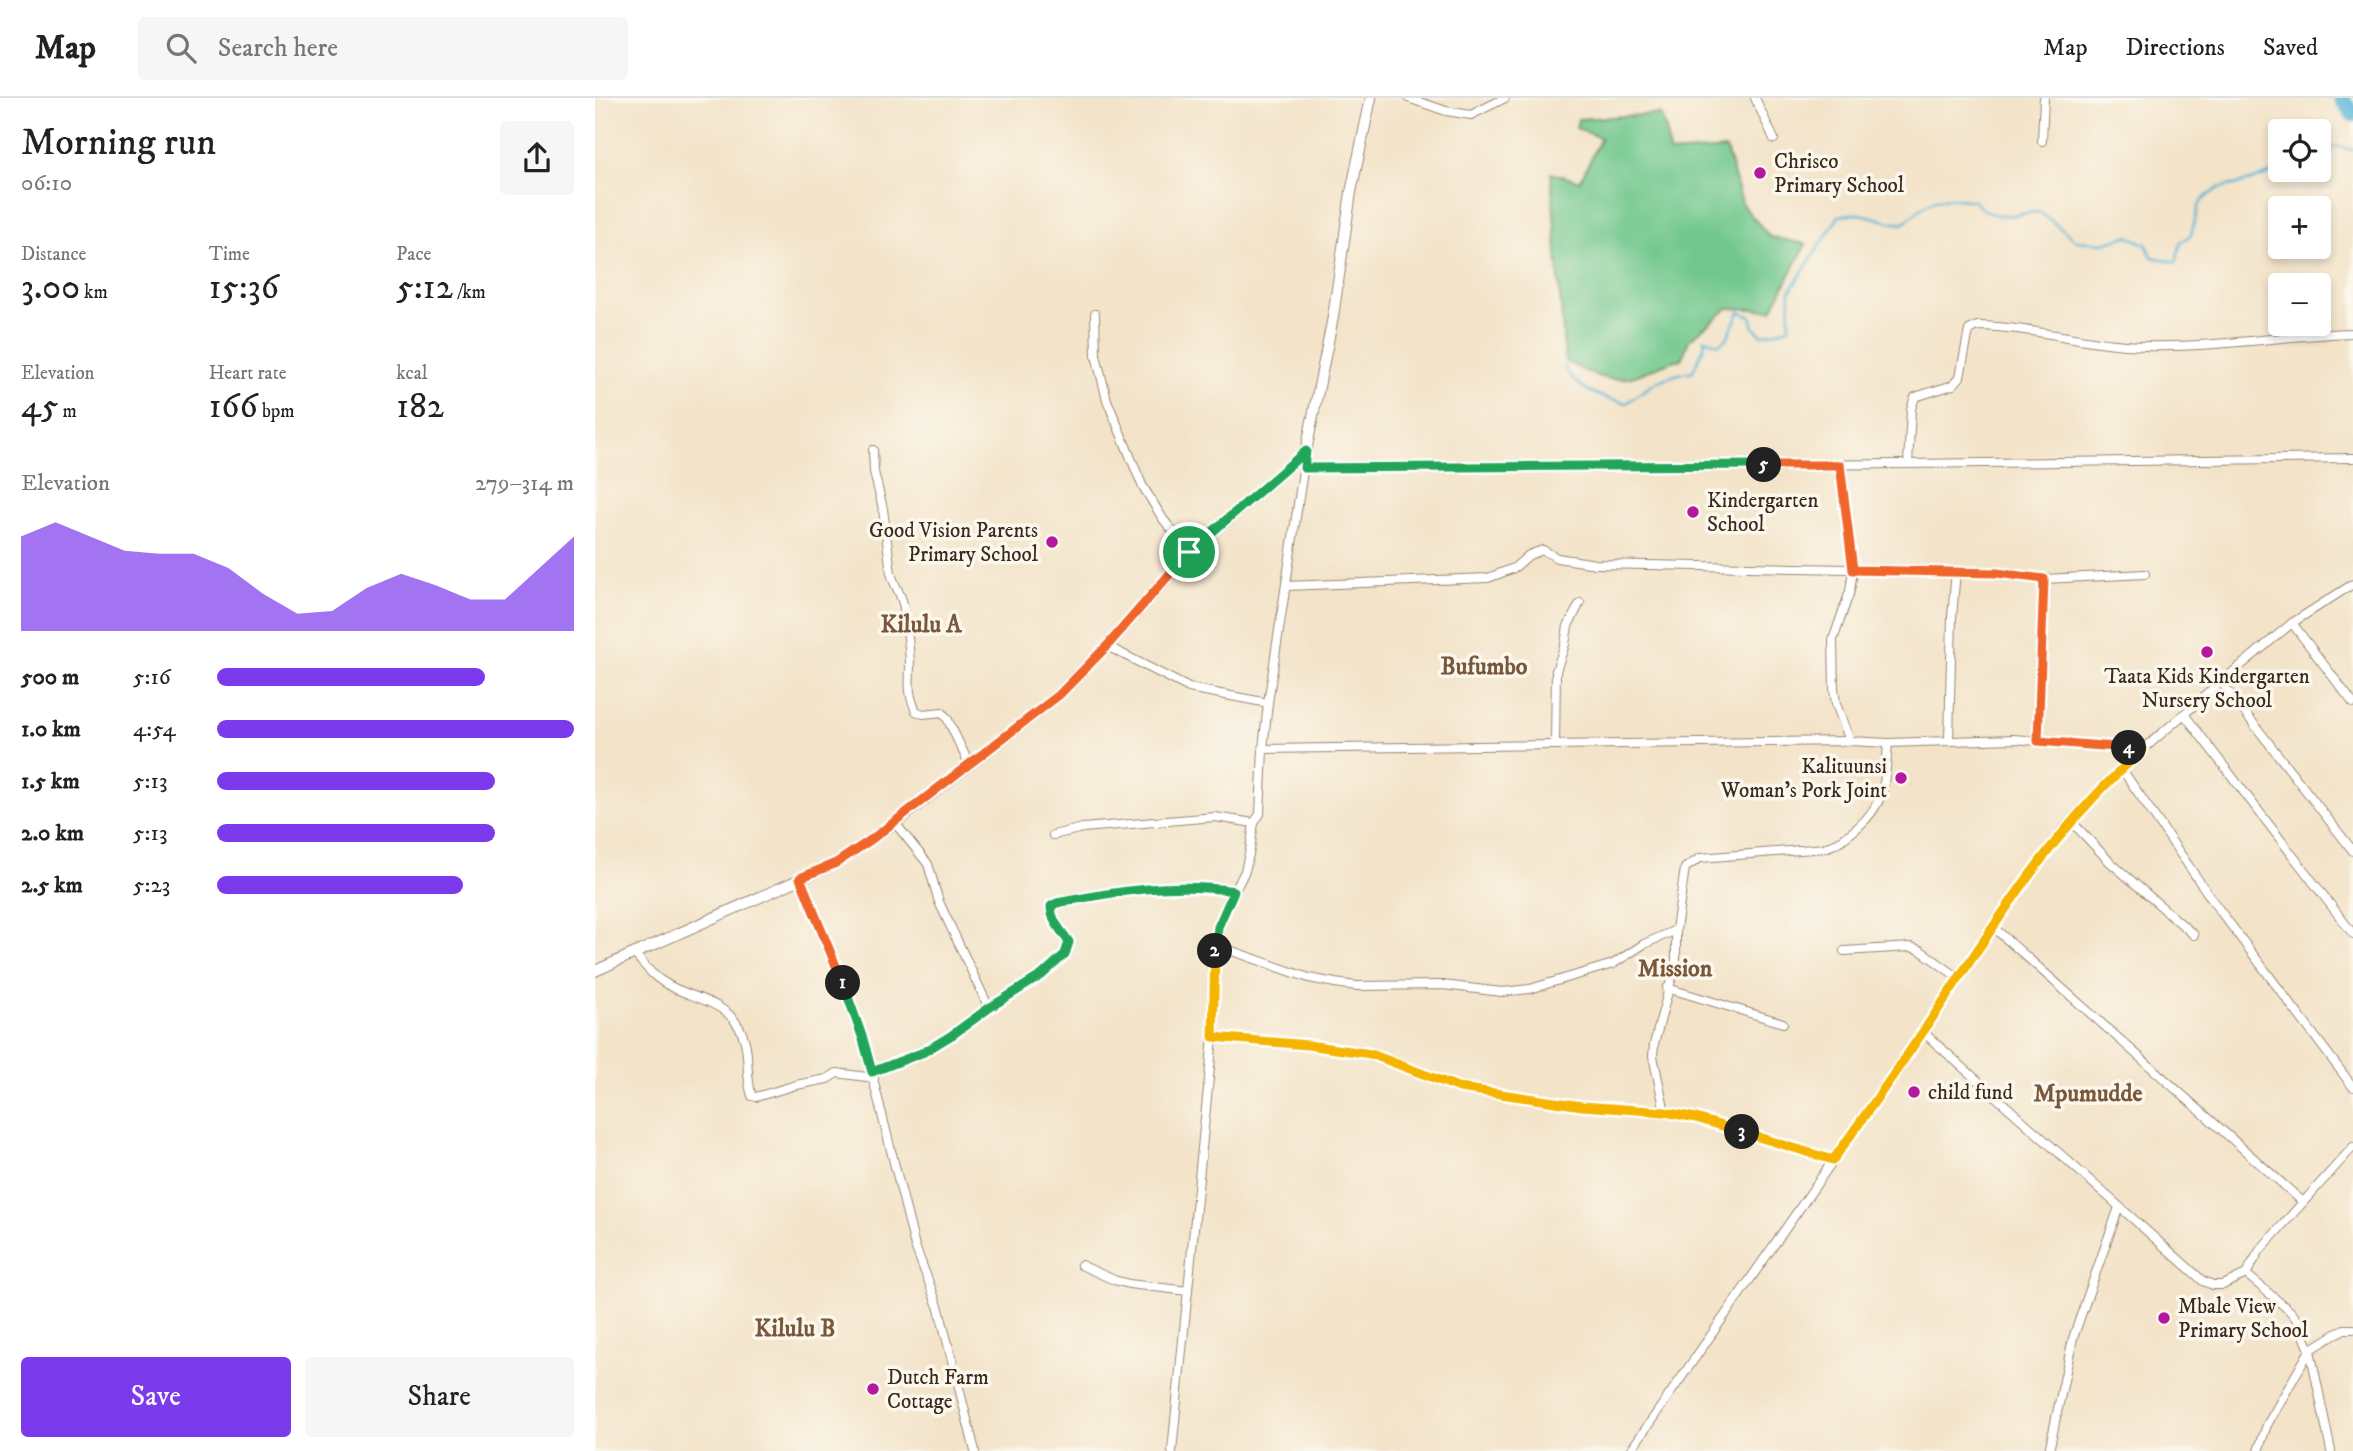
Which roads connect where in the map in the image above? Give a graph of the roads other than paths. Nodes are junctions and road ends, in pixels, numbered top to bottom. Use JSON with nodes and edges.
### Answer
{"nodes":[{"id":1,"x":1371,"y":98,"type":"edge"},
{"id":2,"x":1408,"y":98,"type":"edge"},
{"id":3,"x":1505,"y":98,"type":"edge"},
{"id":4,"x":1755,"y":98,"type":"edge"},
{"id":5,"x":2045,"y":98,"type":"edge"},
{"id":6,"x":1775,"y":139,"type":"dead end"},
{"id":7,"x":2042,"y":141,"type":"dead end"},
{"id":8,"x":1095,"y":314,"type":"dead end"},
{"id":9,"x":2353,"y":333,"type":"edge"},
{"id":10,"x":873,"y":450,"type":"dead end"},
{"id":11,"x":1306,"y":451,"type":"junction"},
{"id":12,"x":2353,"y":458,"type":"edge"},
{"id":13,"x":1908,"y":464,"type":"junction"},
{"id":14,"x":1840,"y":465,"type":"junction"},
{"id":15,"x":1304,"y":468,"type":"junction"},
{"id":16,"x":1189,"y":552,"type":"junction"},
{"id":17,"x":1853,"y":570,"type":"junction"},
{"id":18,"x":1956,"y":571,"type":"junction"},
{"id":19,"x":2144,"y":574,"type":"dead end"},
{"id":20,"x":2044,"y":579,"type":"junction"},
{"id":21,"x":2353,"y":584,"type":"edge"},
{"id":22,"x":1286,"y":586,"type":"junction"},
{"id":23,"x":1580,"y":603,"type":"dead end"},
{"id":24,"x":2292,"y":623,"type":"junction"},
{"id":25,"x":1107,"y":646,"type":"junction"},
{"id":26,"x":2221,"y":682,"type":"junction"},
{"id":27,"x":2353,"y":703,"type":"edge"},
{"id":28,"x":1268,"y":704,"type":"junction"},
{"id":29,"x":2183,"y":714,"type":"junction"},
{"id":30,"x":1949,"y":740,"type":"junction"},
{"id":31,"x":1850,"y":741,"type":"junction"},
{"id":32,"x":2038,"y":741,"type":"junction"},
{"id":33,"x":1888,"y":743,"type":"junction"},
{"id":34,"x":1555,"y":745,"type":"junction"},
{"id":35,"x":1263,"y":749,"type":"junction"},
{"id":36,"x":2143,"y":750,"type":"junction"},
{"id":37,"x":970,"y":766,"type":"junction"},
{"id":38,"x":2121,"y":768,"type":"junction"},
{"id":39,"x":2071,"y":821,"type":"junction"},
{"id":40,"x":895,"y":822,"type":"junction"},
{"id":41,"x":1254,"y":823,"type":"junction"},
{"id":42,"x":1053,"y":835,"type":"dead end"},
{"id":43,"x":2353,"y":851,"type":"edge"},
{"id":44,"x":800,"y":878,"type":"junction"},
{"id":45,"x":1234,"y":891,"type":"junction"},
{"id":46,"x":1993,"y":927,"type":"junction"},
{"id":47,"x":1676,"y":930,"type":"junction"},
{"id":48,"x":2353,"y":934,"type":"edge"},
{"id":49,"x":2194,"y":935,"type":"dead end"},
{"id":50,"x":1215,"y":945,"type":"junction"},
{"id":51,"x":1844,"y":951,"type":"dead end"},
{"id":52,"x":634,"y":953,"type":"junction"},
{"id":53,"x":595,"y":971,"type":"edge"},
{"id":54,"x":1959,"y":978,"type":"junction"},
{"id":55,"x":1667,"y":988,"type":"junction"},
{"id":56,"x":989,"y":1008,"type":"junction"},
{"id":57,"x":1783,"y":1023,"type":"dead end"},
{"id":58,"x":1923,"y":1032,"type":"junction"},
{"id":59,"x":1213,"y":1037,"type":"junction"},
{"id":60,"x":873,"y":1075,"type":"junction"},
{"id":61,"x":2353,"y":1087,"type":"edge"},
{"id":62,"x":1665,"y":1112,"type":"junction"},
{"id":63,"x":2353,"y":1147,"type":"edge"},
{"id":64,"x":1833,"y":1160,"type":"junction"},
{"id":65,"x":2303,"y":1202,"type":"junction"},
{"id":66,"x":2119,"y":1207,"type":"junction"},
{"id":67,"x":1081,"y":1265,"type":"dead end"},
{"id":68,"x":2246,"y":1274,"type":"junction"},
{"id":69,"x":1188,"y":1291,"type":"junction"},
{"id":70,"x":2353,"y":1329,"type":"edge"},
{"id":71,"x":2310,"y":1350,"type":"junction"},
{"id":72,"x":975,"y":1451,"type":"edge"},
{"id":73,"x":1173,"y":1451,"type":"edge"},
{"id":74,"x":1630,"y":1451,"type":"edge"},
{"id":75,"x":2049,"y":1451,"type":"edge"},
{"id":76,"x":2258,"y":1451,"type":"edge"},
{"id":77,"x":2331,"y":1451,"type":"edge"}],
"edges":[{"from":1,"to":11,"type":"street"},
{"from":2,"to":3,"type":"street"},
{"from":4,"to":6,"type":"street"},
{"from":5,"to":7,"type":"street"},
{"from":8,"to":16,"type":"street"},
{"from":9,"to":13,"type":"street"},
{"from":10,"to":37,"type":"street"},
{"from":11,"to":15,"type":"street"},
{"from":11,"to":16,"type":"street"},
{"from":12,"to":13,"type":"street"},
{"from":13,"to":14,"type":"street"},
{"from":14,"to":15,"type":"street"},
{"from":14,"to":17,"type":"street"},
{"from":15,"to":22,"type":"street"},
{"from":16,"to":25,"type":"street"},
{"from":17,"to":18,"type":"street"},
{"from":17,"to":22,"type":"street"},
{"from":17,"to":31,"type":"street"},
{"from":18,"to":20,"type":"street"},
{"from":18,"to":30,"type":"street"},
{"from":19,"to":20,"type":"street"},
{"from":20,"to":32,"type":"street"},
{"from":21,"to":24,"type":"street"},
{"from":22,"to":28,"type":"street"},
{"from":23,"to":34,"type":"street"},
{"from":24,"to":26,"type":"street"},
{"from":24,"to":27,"type":"street"},
{"from":25,"to":28,"type":"street"},
{"from":25,"to":37,"type":"street"},
{"from":26,"to":29,"type":"street"},
{"from":26,"to":43,"type":"street"},
{"from":28,"to":35,"type":"street"},
{"from":29,"to":36,"type":"street"},
{"from":29,"to":48,"type":"street"},
{"from":30,"to":32,"type":"street"},
{"from":30,"to":33,"type":"street"},
{"from":31,"to":33,"type":"street"},
{"from":31,"to":34,"type":"street"},
{"from":32,"to":36,"type":"street"},
{"from":33,"to":47,"type":"street"},
{"from":34,"to":35,"type":"street"},
{"from":35,"to":41,"type":"street"},
{"from":36,"to":38,"type":"street"},
{"from":37,"to":40,"type":"street"},
{"from":38,"to":39,"type":"street"},
{"from":38,"to":61,"type":"street"},
{"from":39,"to":46,"type":"street"},
{"from":39,"to":49,"type":"street"},
{"from":40,"to":44,"type":"street"},
{"from":40,"to":56,"type":"street"},
{"from":41,"to":42,"type":"street"},
{"from":41,"to":45,"type":"street"},
{"from":44,"to":52,"type":"street"},
{"from":44,"to":60,"type":"street"},
{"from":45,"to":50,"type":"street"},
{"from":45,"to":56,"type":"street"},
{"from":46,"to":54,"type":"street"},
{"from":46,"to":65,"type":"street"},
{"from":47,"to":50,"type":"street"},
{"from":47,"to":55,"type":"street"},
{"from":50,"to":59,"type":"street"},
{"from":51,"to":54,"type":"street"},
{"from":52,"to":53,"type":"street"},
{"from":52,"to":60,"type":"street"},
{"from":54,"to":58,"type":"street"},
{"from":55,"to":57,"type":"street"},
{"from":55,"to":62,"type":"street"},
{"from":56,"to":60,"type":"street"},
{"from":58,"to":64,"type":"street"},
{"from":58,"to":66,"type":"street"},
{"from":59,"to":62,"type":"street"},
{"from":59,"to":69,"type":"street"},
{"from":60,"to":72,"type":"street"},
{"from":62,"to":64,"type":"street"},
{"from":63,"to":65,"type":"street"},
{"from":64,"to":74,"type":"street"},
{"from":65,"to":68,"type":"street"},
{"from":66,"to":68,"type":"street"},
{"from":66,"to":75,"type":"street"},
{"from":67,"to":69,"type":"street"},
{"from":68,"to":71,"type":"street"},
{"from":69,"to":73,"type":"street"},
{"from":70,"to":71,"type":"street"},
{"from":71,"to":76,"type":"street"},
{"from":71,"to":77,"type":"street"}]}
